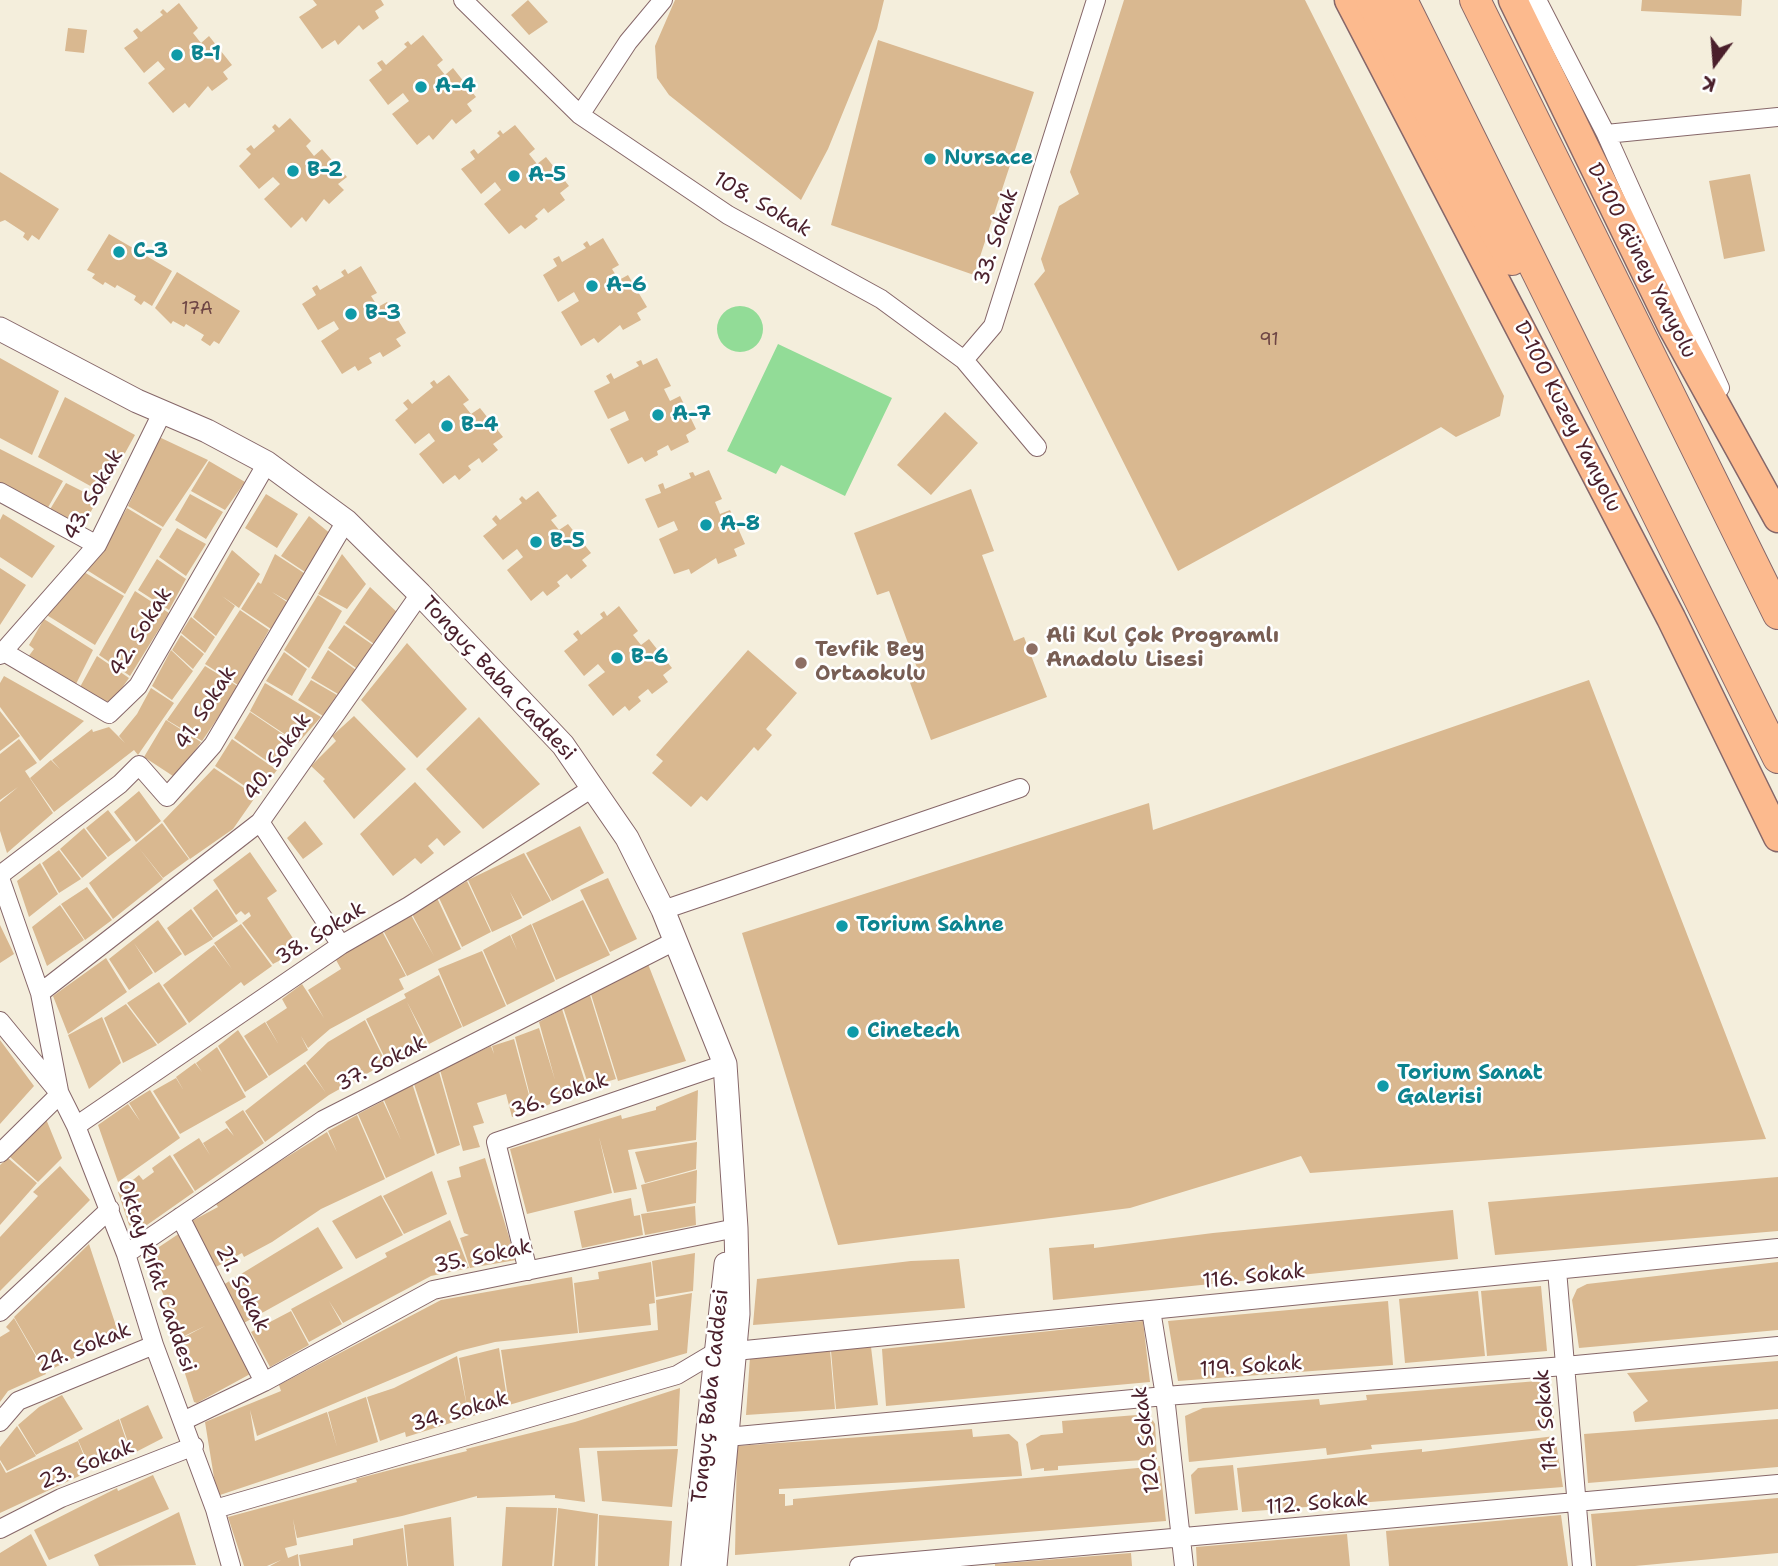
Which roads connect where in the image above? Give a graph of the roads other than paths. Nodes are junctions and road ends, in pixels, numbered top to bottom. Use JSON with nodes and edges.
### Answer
{"nodes":[{"id":1,"x":463,"y":0,"type":"edge"},
{"id":2,"x":663,"y":0,"type":"edge"},
{"id":3,"x":1096,"y":0,"type":"edge"},
{"id":4,"x":1349,"y":0,"type":"edge"},
{"id":5,"x":1371,"y":0,"type":"edge"},
{"id":6,"x":1402,"y":0,"type":"edge"},
{"id":7,"x":1475,"y":0,"type":"edge"},
{"id":8,"x":1513,"y":0,"type":"edge"},
{"id":9,"x":1537,"y":0,"type":"edge"},
{"id":10,"x":580,"y":115,"type":"junction"},
{"id":11,"x":1778,"y":117,"type":"edge"},
{"id":12,"x":1606,"y":134,"type":"junction"},
{"id":13,"x":0,"y":329,"type":"edge"},
{"id":14,"x":1573,"y":345,"type":"junction"},
{"id":15,"x":964,"y":360,"type":"junction"},
{"id":16,"x":162,"y":413,"type":"junction"},
{"id":17,"x":1694,"y":439,"type":"junction"},
{"id":18,"x":1037,"y":447,"type":"dead end"},
{"id":19,"x":1743,"y":454,"type":"junction"},
{"id":20,"x":267,"y":463,"type":"junction"},
{"id":21,"x":0,"y":492,"type":"edge"},
{"id":22,"x":1778,"y":518,"type":"edge"},
{"id":23,"x":346,"y":521,"type":"junction"},
{"id":24,"x":97,"y":545,"type":"junction"},
{"id":25,"x":1778,"y":568,"type":"edge"},
{"id":26,"x":420,"y":594,"type":"junction"},
{"id":27,"x":1778,"y":614,"type":"edge"},
{"id":28,"x":2,"y":654,"type":"edge"},
{"id":29,"x":1778,"y":758,"type":"edge"},
{"id":30,"x":594,"y":787,"type":"junction"},
{"id":31,"x":1020,"y":788,"type":"dead end"},
{"id":32,"x":260,"y":822,"type":"junction"},
{"id":33,"x":1778,"y":837,"type":"edge"},
{"id":34,"x":0,"y":876,"type":"edge"},
{"id":35,"x":663,"y":910,"type":"junction"},
{"id":36,"x":675,"y":941,"type":"junction"},
{"id":37,"x":341,"y":946,"type":"junction"},
{"id":38,"x":40,"y":993,"type":"junction"},
{"id":39,"x":0,"y":1021,"type":"edge"},
{"id":40,"x":725,"y":1064,"type":"junction"},
{"id":41,"x":60,"y":1094,"type":"junction"},
{"id":42,"x":76,"y":1126,"type":"junction"},
{"id":43,"x":0,"y":1153,"type":"edge"},
{"id":44,"x":110,"y":1209,"type":"junction"},
{"id":45,"x":180,"y":1217,"type":"junction"},
{"id":46,"x":736,"y":1228,"type":"junction"},
{"id":47,"x":1778,"y":1248,"type":"edge"},
{"id":48,"x":126,"y":1254,"type":"junction"},
{"id":49,"x":1557,"y":1270,"type":"junction"},
{"id":50,"x":528,"y":1271,"type":"junction"},
{"id":51,"x":1152,"y":1310,"type":"junction"},
{"id":52,"x":0,"y":1312,"type":"edge"},
{"id":53,"x":154,"y":1345,"type":"junction"},
{"id":54,"x":1778,"y":1346,"type":"edge"},
{"id":55,"x":725,"y":1352,"type":"junction"},
{"id":56,"x":1565,"y":1366,"type":"junction"},
{"id":57,"x":264,"y":1382,"type":"junction"},
{"id":58,"x":1165,"y":1396,"type":"junction"},
{"id":59,"x":183,"y":1421,"type":"junction"},
{"id":60,"x":0,"y":1422,"type":"edge"},
{"id":61,"x":727,"y":1437,"type":"junction"},
{"id":62,"x":194,"y":1446,"type":"junction"},
{"id":63,"x":1778,"y":1485,"type":"edge"},
{"id":64,"x":1576,"y":1503,"type":"junction"},
{"id":65,"x":215,"y":1509,"type":"junction"},
{"id":66,"x":0,"y":1529,"type":"edge"},
{"id":67,"x":1181,"y":1538,"type":"junction"},
{"id":68,"x":231,"y":1566,"type":"edge"},
{"id":69,"x":693,"y":1566,"type":"edge"},
{"id":70,"x":715,"y":1566,"type":"edge"},
{"id":71,"x":859,"y":1566,"type":"edge"},
{"id":72,"x":1184,"y":1566,"type":"edge"},
{"id":73,"x":1582,"y":1566,"type":"edge"}],
"edges":[{"from":1,"to":10,"type":"street","name":"108. Sokak"},
{"from":2,"to":10,"type":"street"},
{"from":3,"to":15,"type":"street","name":"33. Sokak"},
{"from":4,"to":33,"type":"main road","name":"D-100 Kuzey Yanyolu"},
{"from":5,"to":14,"type":"highway"},
{"from":6,"to":14,"type":"highway"},
{"from":7,"to":17,"type":"highway"},
{"from":8,"to":19,"type":"main road","name":"D-100 Güney Yanyolu"},
{"from":9,"to":12,"type":"street"},
{"from":10,"to":15,"type":"street","name":"108. Sokak"},
{"from":11,"to":12,"type":"street"},
{"from":12,"to":19,"type":"street"},
{"from":13,"to":16,"type":"street","name":"Tonguç Baba Caddesi"},
{"from":14,"to":29,"type":"highway"},
{"from":15,"to":18,"type":"street","name":"108. Sokak"},
{"from":16,"to":20,"type":"street","name":"Tonguç Baba Caddesi"},
{"from":16,"to":24,"type":"street","name":"43. Sokak"},
{"from":17,"to":25,"type":"highway"},
{"from":17,"to":27,"type":"highway"},
{"from":19,"to":22,"type":"main road","name":"D-100 Güney Yanyolu"},
{"from":20,"to":23,"type":"street","name":"Tonguç Baba Caddesi"},
{"from":20,"to":28,"type":"street","name":"42. Sokak"},
{"from":21,"to":24,"type":"street"},
{"from":23,"to":26,"type":"street","name":"Tonguç Baba Caddesi"},
{"from":23,"to":34,"type":"street","name":"41. Sokak"},
{"from":24,"to":28,"type":"street","name":"43. Sokak"},
{"from":26,"to":30,"type":"street","name":"Tonguç Baba Caddesi"},
{"from":26,"to":32,"type":"street","name":"40. Sokak"},
{"from":30,"to":35,"type":"street","name":"Tonguç Baba Caddesi"},
{"from":30,"to":37,"type":"street","name":"38. Sokak"},
{"from":31,"to":35,"type":"street"},
{"from":32,"to":37,"type":"street"},
{"from":32,"to":38,"type":"street","name":"40. Sokak"},
{"from":34,"to":38,"type":"street"},
{"from":35,"to":36,"type":"street","name":"Tonguç Baba Caddesi"},
{"from":36,"to":40,"type":"street","name":"Tonguç Baba Caddesi"},
{"from":36,"to":45,"type":"street","name":"37. Sokak"},
{"from":37,"to":42,"type":"street","name":"38. Sokak"},
{"from":38,"to":41,"type":"street"},
{"from":39,"to":41,"type":"street","name":"Oktay Rıfat Caddesi"},
{"from":40,"to":46,"type":"street","name":"Tonguç Baba Caddesi"},
{"from":40,"to":50,"type":"street","name":"36. Sokak"},
{"from":41,"to":42,"type":"street","name":"Oktay Rıfat Caddesi"},
{"from":41,"to":43,"type":"street"},
{"from":42,"to":44,"type":"street","name":"Oktay Rıfat Caddesi"},
{"from":44,"to":48,"type":"street","name":"Oktay Rıfat Caddesi"},
{"from":44,"to":52,"type":"street"},
{"from":45,"to":48,"type":"street","name":"37. Sokak"},
{"from":45,"to":57,"type":"street","name":"21. Sokak"},
{"from":46,"to":50,"type":"street","name":"35. Sokak"},
{"from":46,"to":55,"type":"street","name":"Tonguç Baba Caddesi"},
{"from":47,"to":49,"type":"street","name":"116. Sokak"},
{"from":48,"to":53,"type":"street","name":"Oktay Rıfat Caddesi"},
{"from":49,"to":51,"type":"street","name":"116. Sokak"},
{"from":49,"to":56,"type":"street","name":"114. Sokak"},
{"from":50,"to":57,"type":"street","name":"35. Sokak"},
{"from":51,"to":55,"type":"street","name":"116. Sokak"},
{"from":51,"to":58,"type":"street","name":"120. Sokak"},
{"from":53,"to":59,"type":"street","name":"Oktay Rıfat Caddesi"},
{"from":53,"to":60,"type":"street","name":"24. Sokak"},
{"from":54,"to":56,"type":"street","name":"119. Sokak"},
{"from":55,"to":61,"type":"street","name":"Tonguç Baba Caddesi"},
{"from":55,"to":65,"type":"street","name":"34. Sokak"},
{"from":55,"to":69,"type":"street","name":"Tonguç Baba Caddesi"},
{"from":56,"to":58,"type":"street","name":"119. Sokak"},
{"from":56,"to":64,"type":"street","name":"114. Sokak"},
{"from":57,"to":59,"type":"street","name":"35. Sokak"},
{"from":58,"to":61,"type":"street","name":"119. Sokak"},
{"from":58,"to":67,"type":"street","name":"120. Sokak"},
{"from":59,"to":62,"type":"street","name":"Oktay Rıfat Caddesi"},
{"from":61,"to":70,"type":"street","name":"Tonguç Baba Caddesi"},
{"from":62,"to":65,"type":"street","name":"Oktay Rıfat Caddesi"},
{"from":62,"to":66,"type":"street","name":"23. Sokak"},
{"from":63,"to":64,"type":"street","name":"112. Sokak"},
{"from":64,"to":67,"type":"street","name":"112. Sokak"},
{"from":64,"to":73,"type":"street","name":"114. Sokak"},
{"from":65,"to":68,"type":"street","name":"Oktay Rıfat Caddesi"},
{"from":67,"to":71,"type":"street","name":"112. Sokak"},
{"from":67,"to":72,"type":"street","name":"120. Sokak"}]}
